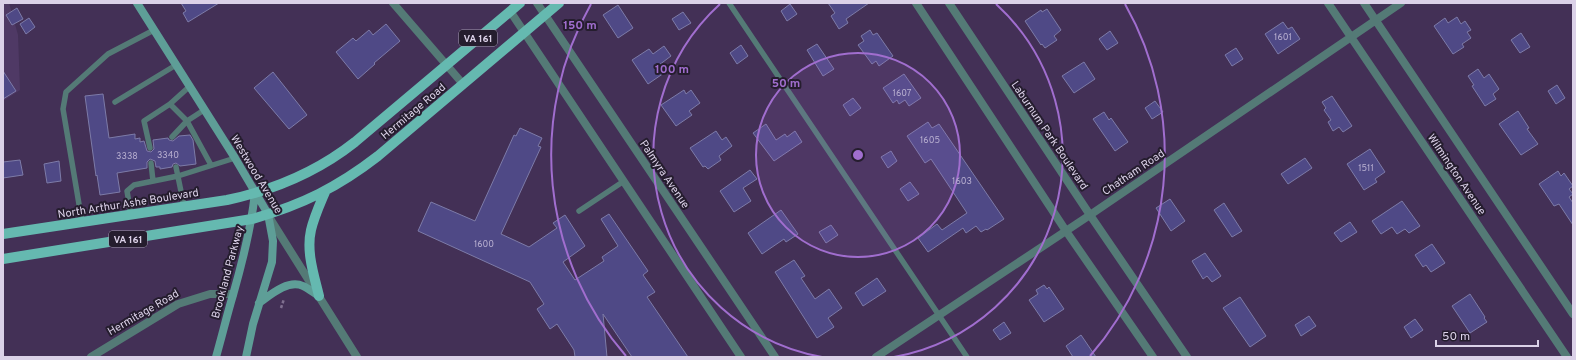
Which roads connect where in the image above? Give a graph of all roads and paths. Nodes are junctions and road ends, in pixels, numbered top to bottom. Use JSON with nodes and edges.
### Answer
{"nodes":[{"id":1,"x":137,"y":3,"type":"edge"},
{"id":2,"x":393,"y":3,"type":"edge"},
{"id":3,"x":520,"y":3,"type":"edge"},
{"id":4,"x":537,"y":3,"type":"edge"},
{"id":5,"x":559,"y":3,"type":"edge"},
{"id":6,"x":729,"y":3,"type":"edge"},
{"id":7,"x":916,"y":3,"type":"edge"},
{"id":8,"x":949,"y":3,"type":"edge"},
{"id":9,"x":1328,"y":3,"type":"edge"},
{"id":10,"x":1364,"y":3,"type":"edge"},
{"id":11,"x":1401,"y":3,"type":"edge"},
{"id":12,"x":510,"y":11,"type":"junction"},
{"id":13,"x":545,"y":15,"type":"junction"},
{"id":14,"x":1375,"y":20,"type":"junction"},
{"id":15,"x":154,"y":30,"type":"junction"},
{"id":16,"x":524,"y":33,"type":"junction"},
{"id":17,"x":1351,"y":37,"type":"junction"},
{"id":18,"x":176,"y":65,"type":"junction"},
{"id":19,"x":446,"y":65,"type":"junction"},
{"id":20,"x":463,"y":84,"type":"junction"},
{"id":21,"x":190,"y":86,"type":"junction"},
{"id":22,"x":115,"y":102,"type":"dead end"},
{"id":23,"x":170,"y":104,"type":"junction"},
{"id":24,"x":204,"y":110,"type":"junction"},
{"id":25,"x":187,"y":121,"type":"junction"},
{"id":26,"x":172,"y":137,"type":"dead end"},
{"id":27,"x":150,"y":148,"type":"dead end"},
{"id":28,"x":234,"y":158,"type":"junction"},
{"id":29,"x":152,"y":163,"type":"dead end"},
{"id":30,"x":211,"y":166,"type":"junction"},
{"id":31,"x":176,"y":167,"type":"dead end"},
{"id":32,"x":178,"y":176,"type":"junction"},
{"id":33,"x":153,"y":181,"type":"junction"},
{"id":34,"x":624,"y":181,"type":"junction"},
{"id":35,"x":325,"y":192,"type":"junction"},
{"id":36,"x":255,"y":193,"type":"junction"},
{"id":37,"x":184,"y":206,"type":"junction"},
{"id":38,"x":579,"y":211,"type":"dead end"},
{"id":39,"x":131,"y":214,"type":"junction"},
{"id":40,"x":268,"y":214,"type":"junction"},
{"id":41,"x":1090,"y":215,"type":"junction"},
{"id":42,"x":252,"y":219,"type":"junction"},
{"id":43,"x":82,"y":222,"type":"junction"},
{"id":44,"x":1066,"y":231,"type":"junction"},
{"id":45,"x":3,"y":234,"type":"edge"},
{"id":46,"x":3,"y":259,"type":"edge"},
{"id":47,"x":233,"y":294,"type":"junction"},
{"id":48,"x":319,"y":296,"type":"junction"},
{"id":49,"x":259,"y":303,"type":"junction"},
{"id":50,"x":1573,"y":314,"type":"edge"},
{"id":51,"x":939,"y":315,"type":"junction"},
{"id":52,"x":91,"y":357,"type":"edge"},
{"id":53,"x":216,"y":357,"type":"edge"},
{"id":54,"x":246,"y":357,"type":"edge"},
{"id":55,"x":357,"y":357,"type":"edge"},
{"id":56,"x":741,"y":357,"type":"edge"},
{"id":57,"x":775,"y":357,"type":"edge"},
{"id":58,"x":876,"y":357,"type":"edge"},
{"id":59,"x":967,"y":357,"type":"edge"},
{"id":60,"x":1153,"y":357,"type":"edge"},
{"id":61,"x":1187,"y":357,"type":"edge"},
{"id":62,"x":1567,"y":357,"type":"edge"}],
"edges":[{"from":1,"to":15,"type":"main road","name":"Westwood Avenue"},
{"from":2,"to":19,"type":"street"},
{"from":3,"to":12,"type":"main road","name":"Hermitage Road","number":"VA 161"},
{"from":4,"to":13,"type":"street","name":"Palmyra Avenue"},
{"from":5,"to":13,"type":"main road","name":"Hermitage Road","number":"VA 161"},
{"from":6,"to":51,"type":"lane"},
{"from":7,"to":44,"type":"street"},
{"from":8,"to":41,"type":"street","name":"Laburnum Park Boulevard"},
{"from":9,"to":17,"type":"street","name":"Wilmington Avenue"},
{"from":10,"to":14,"type":"street","name":"Wilmington Avenue"},
{"from":11,"to":14,"type":"street","name":"Chatham Road"},
{"from":12,"to":16,"type":"street"},
{"from":12,"to":19,"type":"main road","name":"Hermitage Road","number":"VA 161"},
{"from":13,"to":16,"type":"main road","name":"Hermitage Road","number":"VA 161"},
{"from":13,"to":57,"type":"street","name":"Palmyra Avenue"},
{"from":14,"to":17,"type":"street","name":"Chatham Road"},
{"from":14,"to":50,"type":"street","name":"Wilmington Avenue"},
{"from":15,"to":18,"type":"main road","name":"Westwood Avenue"},
{"from":15,"to":43,"type":"lane"},
{"from":16,"to":20,"type":"main road","name":"Hermitage Road","number":"VA 161"},
{"from":16,"to":34,"type":"street"},
{"from":17,"to":41,"type":"street","name":"Chatham Road"},
{"from":17,"to":62,"type":"street","name":"Wilmington Avenue"},
{"from":18,"to":21,"type":"main road","name":"Westwood Avenue"},
{"from":18,"to":22,"type":"lane"},
{"from":19,"to":20,"type":"street"},
{"from":19,"to":36,"type":"main road","name":"Hermitage Road","number":"VA 161"},
{"from":20,"to":35,"type":"main road","name":"Hermitage Road","number":"VA 161"},
{"from":21,"to":23,"type":"lane"},
{"from":21,"to":24,"type":"main road","name":"Westwood Avenue"},
{"from":23,"to":25,"type":"lane"},
{"from":23,"to":27,"type":"lane"},
{"from":24,"to":25,"type":"lane"},
{"from":24,"to":28,"type":"main road","name":"Westwood Avenue"},
{"from":25,"to":26,"type":"lane"},
{"from":25,"to":30,"type":"lane"},
{"from":28,"to":30,"type":"lane"},
{"from":28,"to":36,"type":"main road","name":"Westwood Avenue"},
{"from":29,"to":33,"type":"lane"},
{"from":30,"to":32,"type":"lane"},
{"from":31,"to":32,"type":"lane"},
{"from":32,"to":33,"type":"lane"},
{"from":32,"to":37,"type":"lane"},
{"from":33,"to":39,"type":"lane"},
{"from":34,"to":38,"type":"lane"},
{"from":34,"to":56,"type":"street"},
{"from":35,"to":40,"type":"main road","name":"Hermitage Road","number":"VA 161"},
{"from":35,"to":48,"type":"main road"},
{"from":36,"to":37,"type":"main road","name":"North Arthur Ashe Boulevard","number":"VA 161"},
{"from":36,"to":40,"type":"main road","name":"Westwood Avenue"},
{"from":36,"to":42,"type":"main road","name":"Brookland Parkway"},
{"from":37,"to":39,"type":"main road","name":"North Arthur Ashe Boulevard","number":"VA 161"},
{"from":39,"to":43,"type":"main road","name":"North Arthur Ashe Boulevard","number":"VA 161"},
{"from":40,"to":42,"type":"main road","number":"VA 161"},
{"from":40,"to":48,"type":"street","name":"Westwood Avenue"},
{"from":40,"to":49,"type":"main road"},
{"from":41,"to":44,"type":"street","name":"Chatham Road"},
{"from":41,"to":61,"type":"street","name":"Laburnum Park Boulevard"},
{"from":42,"to":46,"type":"main road","number":"VA 161"},
{"from":42,"to":47,"type":"main road","name":"Brookland Parkway"},
{"from":43,"to":45,"type":"main road","name":"North Arthur Ashe Boulevard","number":"VA 161"},
{"from":44,"to":51,"type":"street","name":"Chatham Road"},
{"from":44,"to":60,"type":"street"},
{"from":47,"to":52,"type":"street","name":"Hermitage Road"},
{"from":47,"to":53,"type":"main road","name":"Brookland Parkway"},
{"from":48,"to":49,"type":"main road"},
{"from":48,"to":55,"type":"street","name":"Westwood Avenue"},
{"from":49,"to":54,"type":"main road"},
{"from":51,"to":58,"type":"street","name":"Chatham Road"},
{"from":51,"to":59,"type":"lane"}]}
